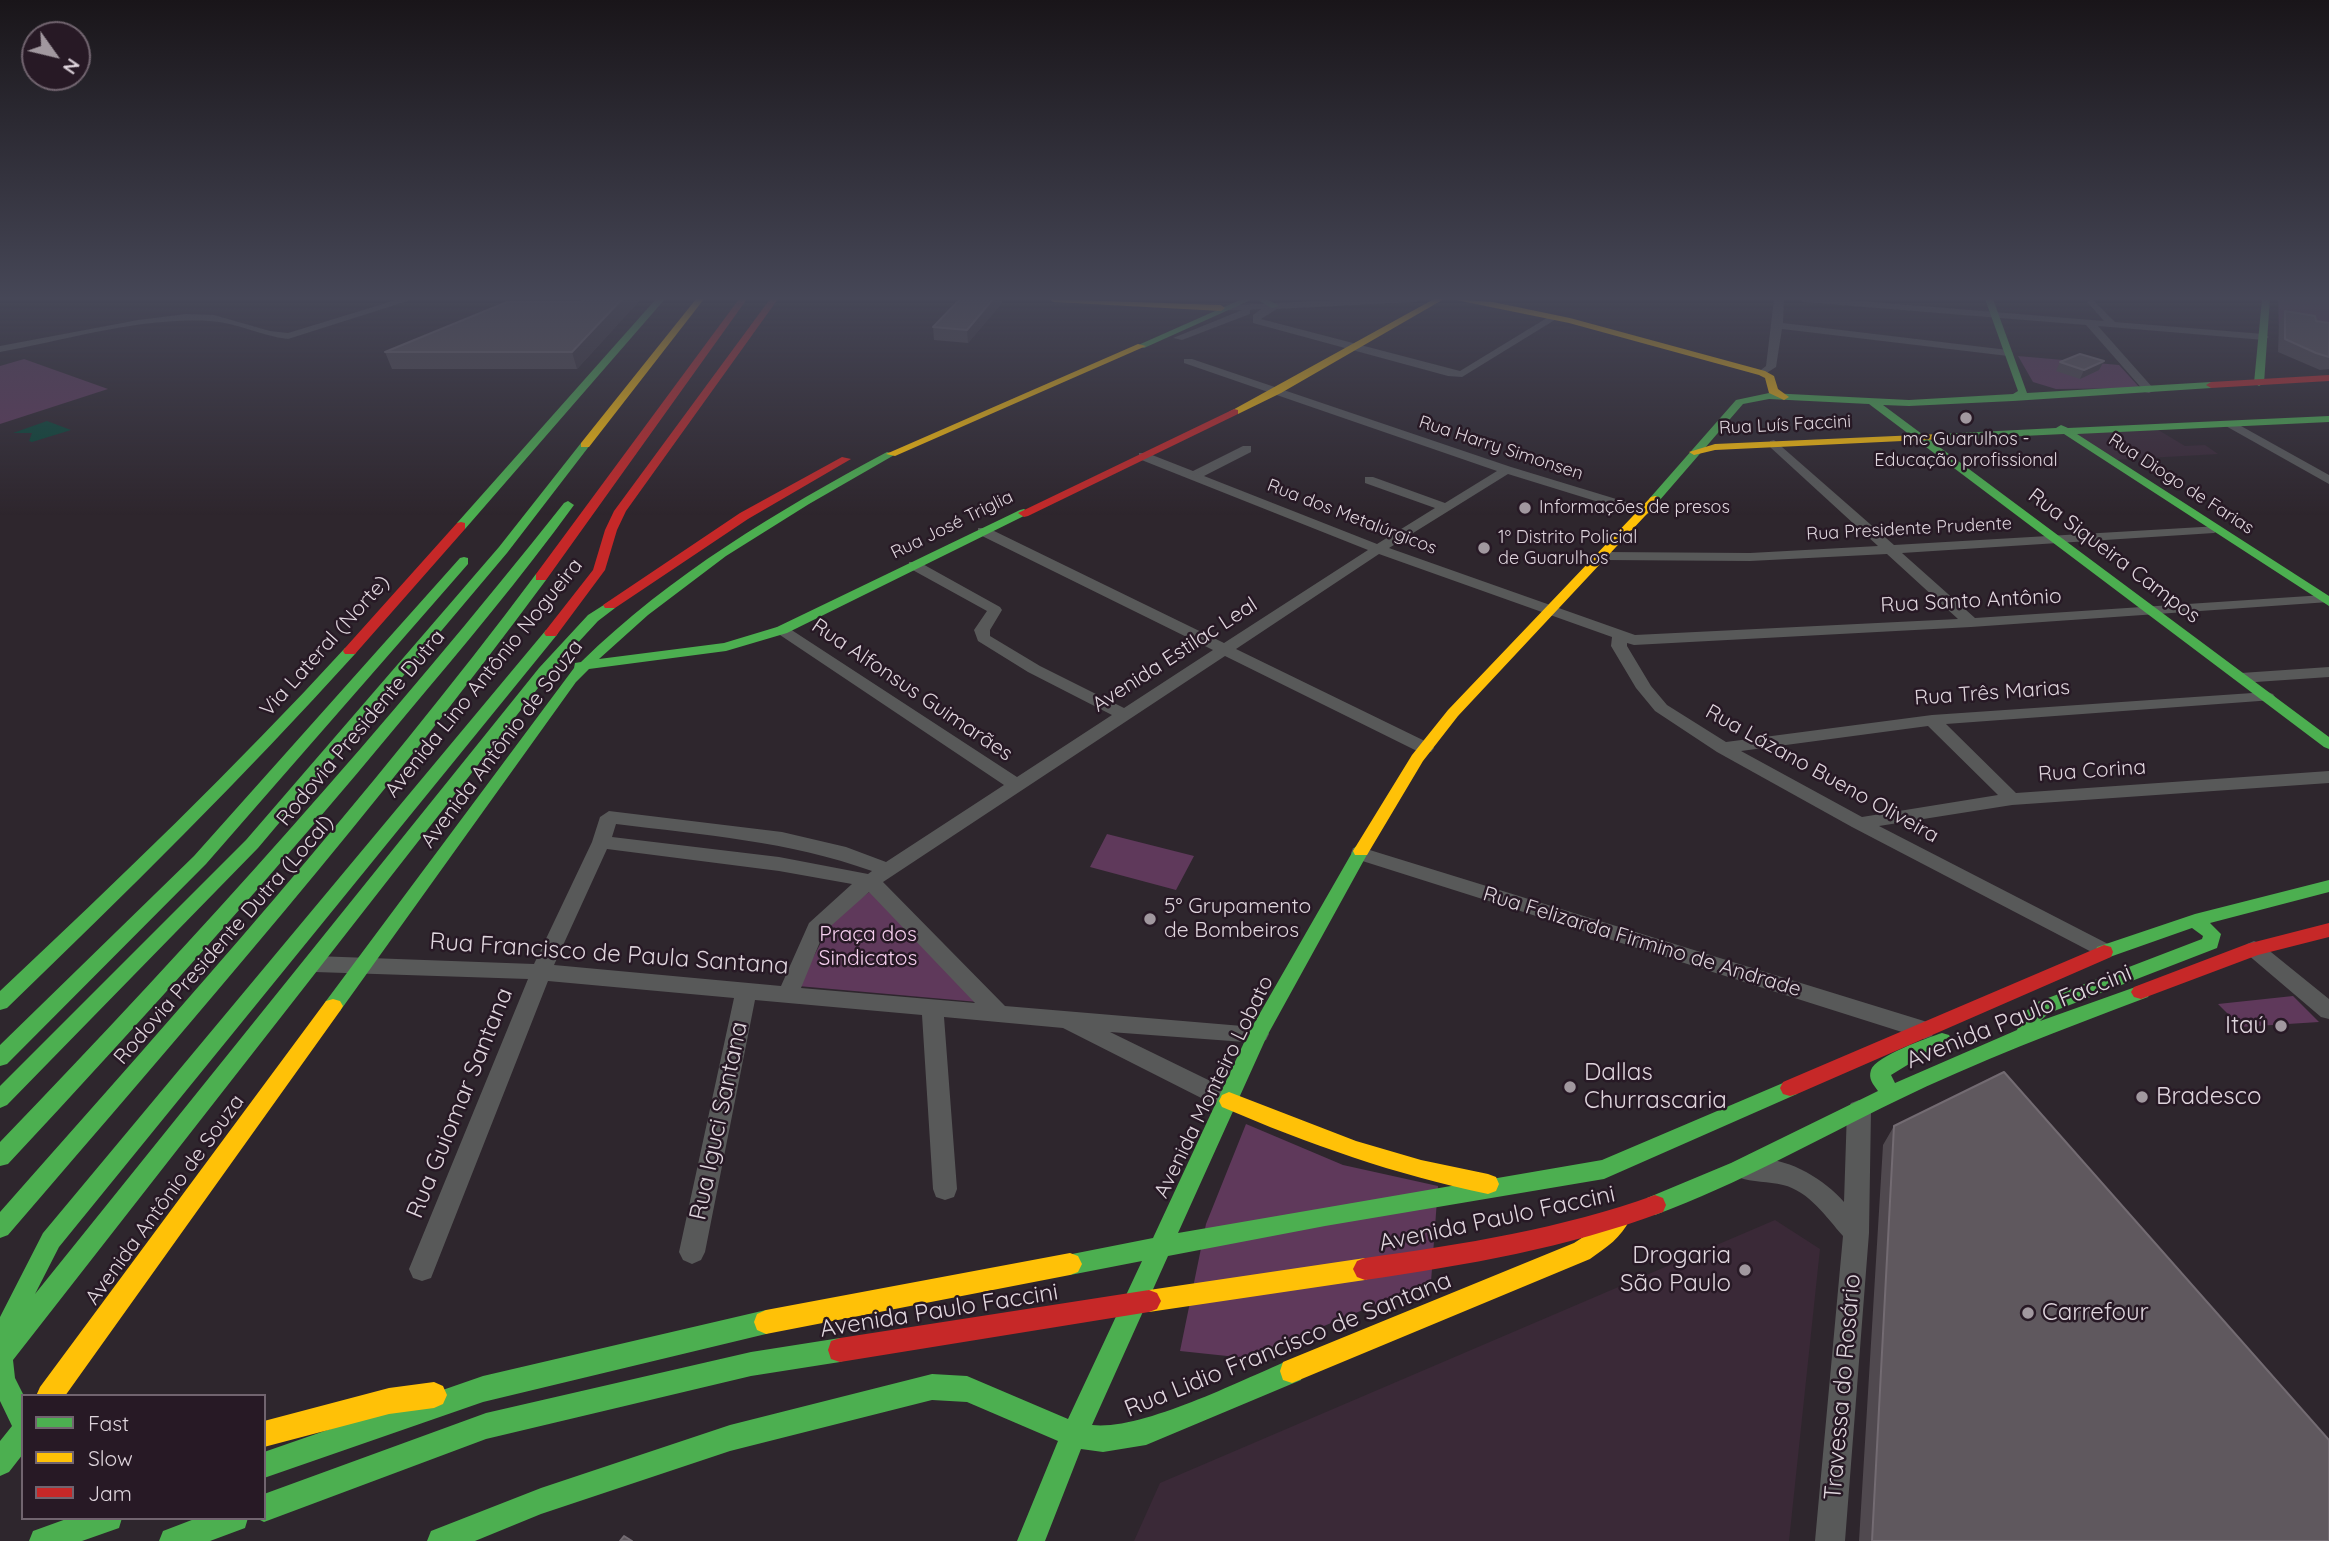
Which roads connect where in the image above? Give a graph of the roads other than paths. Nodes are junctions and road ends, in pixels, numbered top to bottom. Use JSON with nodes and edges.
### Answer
{"nodes":[{"id":1,"x":597,"y":371,"type":"edge"},
{"id":2,"x":644,"y":371,"type":"edge"},
{"id":3,"x":691,"y":371,"type":"edge"},
{"id":4,"x":705,"y":371,"type":"edge"},
{"id":5,"x":722,"y":371,"type":"edge"},
{"id":6,"x":1050,"y":371,"type":"edge"},
{"id":7,"x":1075,"y":371,"type":"edge"},
{"id":8,"x":1217,"y":371,"type":"edge"},
{"id":9,"x":1310,"y":371,"type":"edge"},
{"id":10,"x":1439,"y":371,"type":"edge"},
{"id":11,"x":1467,"y":371,"type":"edge"},
{"id":12,"x":1754,"y":371,"type":"edge"},
{"id":13,"x":1766,"y":371,"type":"edge"},
{"id":14,"x":2015,"y":371,"type":"edge"},
{"id":15,"x":2132,"y":371,"type":"edge"},
{"id":16,"x":2260,"y":371,"type":"edge"},
{"id":17,"x":1762,"y":373,"type":"junction"},
{"id":18,"x":2329,"y":378,"type":"edge"},
{"id":19,"x":2018,"y":379,"type":"junction"},
{"id":20,"x":683,"y":382,"type":"junction"},
{"id":21,"x":2259,"y":383,"type":"junction"},
{"id":22,"x":2149,"y":390,"type":"junction"},
{"id":23,"x":1277,"y":391,"type":"junction"},
{"id":24,"x":2062,"y":395,"type":"junction"},
{"id":25,"x":1784,"y":397,"type":"junction"},
{"id":26,"x":2013,"y":398,"type":"junction"},
{"id":27,"x":1873,"y":402,"type":"junction"},
{"id":28,"x":2329,"y":419,"type":"edge"},
{"id":29,"x":2228,"y":424,"type":"junction"},
{"id":30,"x":2063,"y":430,"type":"junction"},
{"id":31,"x":1920,"y":438,"type":"junction"},
{"id":32,"x":1774,"y":444,"type":"junction"},
{"id":33,"x":1247,"y":449,"type":"dead end"},
{"id":34,"x":1694,"y":453,"type":"junction"},
{"id":35,"x":1143,"y":456,"type":"junction"},
{"id":36,"x":1507,"y":470,"type":"junction"},
{"id":37,"x":1194,"y":476,"type":"junction"},
{"id":38,"x":1369,"y":480,"type":"dead end"},
{"id":39,"x":2329,"y":480,"type":"edge"},
{"id":40,"x":576,"y":494,"type":"dead end"},
{"id":41,"x":1447,"y":508,"type":"junction"},
{"id":42,"x":1644,"y":512,"type":"junction"},
{"id":43,"x":2214,"y":529,"type":"junction"},
{"id":44,"x":983,"y":531,"type":"junction"},
{"id":45,"x":2059,"y":541,"type":"junction"},
{"id":46,"x":1378,"y":548,"type":"junction"},
{"id":47,"x":1892,"y":549,"type":"junction"},
{"id":48,"x":472,"y":552,"type":"dead end"},
{"id":49,"x":1605,"y":556,"type":"junction"},
{"id":50,"x":914,"y":565,"type":"junction"},
{"id":51,"x":2326,"y":601,"type":"edge"},
{"id":52,"x":1549,"y":609,"type":"junction"},
{"id":53,"x":2153,"y":611,"type":"junction"},
{"id":54,"x":1971,"y":623,"type":"junction"},
{"id":55,"x":782,"y":630,"type":"junction"},
{"id":56,"x":1620,"y":637,"type":"junction"},
{"id":57,"x":1224,"y":651,"type":"junction"},
{"id":58,"x":584,"y":665,"type":"junction"},
{"id":59,"x":544,"y":671,"type":"junction"},
{"id":60,"x":2329,"y":672,"type":"edge"},
{"id":61,"x":2241,"y":678,"type":"junction"},
{"id":62,"x":2266,"y":696,"type":"junction"},
{"id":63,"x":1125,"y":715,"type":"junction"},
{"id":64,"x":1932,"y":720,"type":"junction"},
{"id":65,"x":2329,"y":744,"type":"edge"},
{"id":66,"x":1425,"y":748,"type":"junction"},
{"id":67,"x":1723,"y":748,"type":"junction"},
{"id":68,"x":2329,"y":777,"type":"edge"},
{"id":69,"x":1018,"y":786,"type":"junction"},
{"id":70,"x":2012,"y":799,"type":"junction"},
{"id":71,"x":1859,"y":823,"type":"junction"},
{"id":72,"x":601,"y":842,"type":"junction"},
{"id":73,"x":1360,"y":853,"type":"junction"},
{"id":74,"x":879,"y":875,"type":"junction"},
{"id":75,"x":2329,"y":886,"type":"edge"},
{"id":76,"x":2195,"y":920,"type":"junction"},
{"id":77,"x":2329,"y":930,"type":"edge"},
{"id":78,"x":2254,"y":949,"type":"junction"},
{"id":79,"x":2105,"y":951,"type":"junction"},
{"id":80,"x":315,"y":964,"type":"junction"},
{"id":81,"x":363,"y":965,"type":"junction"},
{"id":82,"x":541,"y":971,"type":"junction"},
{"id":83,"x":746,"y":990,"type":"junction"},
{"id":84,"x":789,"y":993,"type":"junction"},
{"id":85,"x":0,"y":1003,"type":"edge"},
{"id":86,"x":1985,"y":1004,"type":"junction"},
{"id":87,"x":932,"y":1007,"type":"junction"},
{"id":88,"x":2329,"y":1011,"type":"edge"},
{"id":89,"x":997,"y":1012,"type":"junction"},
{"id":90,"x":1066,"y":1020,"type":"junction"},
{"id":91,"x":1924,"y":1030,"type":"junction"},
{"id":92,"x":1258,"y":1034,"type":"junction"},
{"id":93,"x":2025,"y":1035,"type":"junction"},
{"id":94,"x":0,"y":1058,"type":"edge"},
{"id":95,"x":1891,"y":1094,"type":"junction"},
{"id":96,"x":0,"y":1099,"type":"edge"},
{"id":97,"x":1229,"y":1101,"type":"junction"},
{"id":98,"x":1859,"y":1110,"type":"junction"},
{"id":99,"x":0,"y":1157,"type":"edge"},
{"id":100,"x":1739,"y":1170,"type":"junction"},
{"id":101,"x":1508,"y":1187,"type":"junction"},
{"id":102,"x":945,"y":1189,"type":"dead end"},
{"id":103,"x":1619,"y":1219,"type":"junction"},
{"id":104,"x":0,"y":1228,"type":"edge"},
{"id":105,"x":1856,"y":1233,"type":"junction"},
{"id":106,"x":1161,"y":1248,"type":"junction"},
{"id":107,"x":692,"y":1252,"type":"dead end"},
{"id":108,"x":422,"y":1269,"type":"dead end"},
{"id":109,"x":1136,"y":1304,"type":"junction"},
{"id":110,"x":0,"y":1356,"type":"edge"},
{"id":111,"x":483,"y":1389,"type":"junction"},
{"id":112,"x":50,"y":1394,"type":"edge"},
{"id":113,"x":21,"y":1417,"type":"edge"},
{"id":114,"x":266,"y":1433,"type":"edge"},
{"id":115,"x":21,"y":1435,"type":"edge"},
{"id":116,"x":1074,"y":1435,"type":"junction"},
{"id":117,"x":0,"y":1463,"type":"edge"},
{"id":118,"x":266,"y":1464,"type":"edge"},
{"id":119,"x":266,"y":1507,"type":"edge"},
{"id":120,"x":103,"y":1520,"type":"edge"},
{"id":121,"x":230,"y":1520,"type":"edge"},
{"id":122,"x":43,"y":1541,"type":"edge"},
{"id":123,"x":173,"y":1541,"type":"edge"},
{"id":124,"x":441,"y":1541,"type":"edge"},
{"id":125,"x":1031,"y":1541,"type":"edge"},
{"id":126,"x":1830,"y":1541,"type":"edge"}],
"edges":[{"from":1,"to":85,"type":"main road","name":"Via Lateral (Norte)"},
{"from":2,"to":96,"type":"main road","name":"Rodovia Presidente Dutra"},
{"from":3,"to":20,"type":"main road"},
{"from":4,"to":20,"type":"main road"},
{"from":5,"to":110,"type":"main road","name":"Avenida Lino Antônio Nogueira"},
{"from":6,"to":59,"type":"main road","name":"Avenida Antônio de Souza"},
{"from":7,"to":58,"type":"main road","name":"Avenida Antônio de Souza"},
{"from":8,"to":23,"type":"street","name":"Rua Harry Simonsen"},
{"from":9,"to":23,"type":"main road","name":"Rua José Triglia"},
{"from":10,"to":11,"type":"street"},
{"from":12,"to":17,"type":"main road"},
{"from":13,"to":17,"type":"street"},
{"from":14,"to":19,"type":"main road"},
{"from":15,"to":22,"type":"street"},
{"from":16,"to":21,"type":"main road"},
{"from":17,"to":25,"type":"main road"},
{"from":18,"to":21,"type":"main road"},
{"from":19,"to":24,"type":"main road"},
{"from":19,"to":26,"type":"main road"},
{"from":20,"to":104,"type":"main road","name":"Rodovia Presidente Dutra (Local)"},
{"from":21,"to":22,"type":"main road"},
{"from":22,"to":24,"type":"main road"},
{"from":23,"to":35,"type":"main road","name":"Rua José Triglia"},
{"from":23,"to":36,"type":"street","name":"Rua Harry Simonsen"},
{"from":24,"to":26,"type":"main road"},
{"from":25,"to":27,"type":"main road"},
{"from":25,"to":34,"type":"main road","name":"Avenida Monteiro Lobato"},
{"from":26,"to":27,"type":"main road"},
{"from":26,"to":30,"type":"main road","name":"Rua Diogo de Farias"},
{"from":27,"to":31,"type":"main road","name":"Rua Siqueira Campos"},
{"from":28,"to":29,"type":"main road","name":"Rua Luís Faccini"},
{"from":29,"to":30,"type":"main road","name":"Rua Luís Faccini"},
{"from":29,"to":39,"type":"street"},
{"from":30,"to":31,"type":"main road","name":"Rua Luís Faccini"},
{"from":30,"to":43,"type":"main road","name":"Rua Diogo de Farias"},
{"from":31,"to":32,"type":"main road","name":"Rua Luís Faccini"},
{"from":31,"to":45,"type":"main road","name":"Rua Siqueira Campos"},
{"from":32,"to":34,"type":"main road","name":"Rua Luís Faccini"},
{"from":32,"to":47,"type":"street"},
{"from":33,"to":37,"type":"street"},
{"from":34,"to":42,"type":"main road","name":"Avenida Monteiro Lobato"},
{"from":35,"to":37,"type":"street","name":"Rua dos Metalúrgicos"},
{"from":35,"to":44,"type":"main road","name":"Rua José Triglia"},
{"from":36,"to":41,"type":"street","name":"Avenida Estilac Leal"},
{"from":36,"to":42,"type":"street","name":"Rua Harry Simonsen"},
{"from":37,"to":46,"type":"street","name":"Rua dos Metalúrgicos"},
{"from":38,"to":41,"type":"street"},
{"from":40,"to":99,"type":"main road","name":"Rodovia Presidente Dutra"},
{"from":41,"to":46,"type":"street","name":"Avenida Estilac Leal"},
{"from":42,"to":49,"type":"main road","name":"Avenida Monteiro Lobato"},
{"from":43,"to":45,"type":"street","name":"Rua Presidente Prudente"},
{"from":43,"to":51,"type":"main road","name":"Rua Diogo de Farias"},
{"from":44,"to":50,"type":"main road","name":"Rua José Triglia"},
{"from":44,"to":57,"type":"street"},
{"from":45,"to":47,"type":"street","name":"Rua Presidente Prudente"},
{"from":45,"to":53,"type":"main road","name":"Rua Siqueira Campos"},
{"from":46,"to":52,"type":"street","name":"Rua dos Metalúrgicos"},
{"from":46,"to":57,"type":"street","name":"Avenida Estilac Leal"},
{"from":47,"to":49,"type":"street","name":"Rua Presidente Prudente"},
{"from":47,"to":54,"type":"street"},
{"from":48,"to":94,"type":"main road","name":"Rodovia Presidente Dutra"},
{"from":49,"to":52,"type":"main road","name":"Avenida Monteiro Lobato"},
{"from":50,"to":55,"type":"main road","name":"Rua José Triglia"},
{"from":50,"to":63,"type":"street"},
{"from":51,"to":53,"type":"street","name":"Rua Santo Antônio"},
{"from":52,"to":56,"type":"street"},
{"from":52,"to":66,"type":"main road","name":"Avenida Monteiro Lobato"},
{"from":53,"to":54,"type":"street","name":"Rua Santo Antônio"},
{"from":53,"to":61,"type":"main road","name":"Rua Siqueira Campos"},
{"from":54,"to":56,"type":"street","name":"Rua Santo Antônio"},
{"from":55,"to":58,"type":"main road","name":"Rua José Triglia"},
{"from":55,"to":69,"type":"street","name":"Rua Alfonsus Guimarães"},
{"from":56,"to":67,"type":"street","name":"Rua Lázano Bueno Oliveira"},
{"from":57,"to":63,"type":"street","name":"Avenida Estilac Leal"},
{"from":57,"to":66,"type":"street"},
{"from":58,"to":59,"type":"main road","name":"Rua José Triglia"},
{"from":58,"to":81,"type":"main road","name":"Avenida Antônio de Souza"},
{"from":59,"to":80,"type":"main road","name":"Avenida Antônio de Souza"},
{"from":60,"to":61,"type":"street"},
{"from":61,"to":62,"type":"main road","name":"Rua Siqueira Campos"},
{"from":62,"to":64,"type":"street","name":"Rua Três Marias"},
{"from":62,"to":65,"type":"main road","name":"Rua Siqueira Campos"},
{"from":63,"to":69,"type":"street","name":"Avenida Estilac Leal"},
{"from":64,"to":67,"type":"street","name":"Rua Três Marias"},
{"from":64,"to":70,"type":"street"},
{"from":66,"to":73,"type":"main road","name":"Avenida Monteiro Lobato"},
{"from":67,"to":71,"type":"street","name":"Rua Lázano Bueno Oliveira"},
{"from":68,"to":70,"type":"street","name":"Rua Corina"},
{"from":69,"to":74,"type":"street","name":"Avenida Estilac Leal"},
{"from":70,"to":71,"type":"street","name":"Rua Corina"},
{"from":71,"to":79,"type":"street","name":"Rua Lázano Bueno Oliveira"},
{"from":72,"to":74,"type":"street"},
{"from":72,"to":74,"type":"street","name":"Rua Guiomar Santana"},
{"from":72,"to":82,"type":"street","name":"Rua Guiomar Santana"},
{"from":73,"to":91,"type":"street","name":"Rua Felizarda Firmino de Andrade"},
{"from":73,"to":92,"type":"main road","name":"Avenida Monteiro Lobato"},
{"from":74,"to":84,"type":"street","name":"Avenida Estilac Leal"},
{"from":74,"to":89,"type":"street"},
{"from":75,"to":76,"type":"main road","name":"Avenida Paulo Faccini"},
{"from":76,"to":79,"type":"main road","name":"Avenida Paulo Faccini"},
{"from":76,"to":93,"type":"main road"},
{"from":77,"to":78,"type":"main road","name":"Avenida Paulo Faccini"},
{"from":78,"to":88,"type":"street"},
{"from":78,"to":93,"type":"main road","name":"Avenida Paulo Faccini"},
{"from":79,"to":86,"type":"main road","name":"Avenida Paulo Faccini"},
{"from":80,"to":81,"type":"street","name":"Rua Francisco de Paula Santana"},
{"from":80,"to":110,"type":"main road","name":"Avenida Antônio de Souza"},
{"from":81,"to":82,"type":"street","name":"Rua Francisco de Paula Santana"},
{"from":81,"to":112,"type":"main road","name":"Avenida Antônio de Souza"},
{"from":82,"to":83,"type":"street","name":"Rua Francisco de Paula Santana"},
{"from":82,"to":108,"type":"street","name":"Rua Guiomar Santana"},
{"from":83,"to":84,"type":"street","name":"Rua Francisco de Paula Santana"},
{"from":83,"to":107,"type":"street","name":"Rua Iguci Santana"},
{"from":84,"to":87,"type":"street","name":"Rua Francisco de Paula Santana"},
{"from":86,"to":91,"type":"main road","name":"Avenida Paulo Faccini"},
{"from":86,"to":95,"type":"main road"},
{"from":87,"to":89,"type":"street","name":"Rua Francisco de Paula Santana"},
{"from":87,"to":102,"type":"street"},
{"from":89,"to":90,"type":"street","name":"Rua Francisco de Paula Santana"},
{"from":90,"to":92,"type":"street","name":"Rua Francisco de Paula Santana"},
{"from":90,"to":97,"type":"street","name":"Rua Francisco de Paula Santana"},
{"from":91,"to":101,"type":"main road","name":"Avenida Paulo Faccini"},
{"from":92,"to":97,"type":"main road","name":"Avenida Monteiro Lobato"},
{"from":93,"to":95,"type":"main road","name":"Avenida Paulo Faccini"},
{"from":95,"to":98,"type":"main road","name":"Avenida Paulo Faccini"},
{"from":97,"to":101,"type":"main road"},
{"from":97,"to":106,"type":"main road","name":"Avenida Monteiro Lobato"},
{"from":98,"to":100,"type":"main road","name":"Avenida Paulo Faccini"},
{"from":98,"to":105,"type":"street","name":"Travessa do Rosário"},
{"from":100,"to":103,"type":"main road","name":"Avenida Paulo Faccini"},
{"from":100,"to":105,"type":"street"},
{"from":101,"to":106,"type":"main road","name":"Avenida Paulo Faccini"},
{"from":103,"to":109,"type":"main road","name":"Avenida Paulo Faccini"},
{"from":103,"to":116,"type":"main road","name":"Rua Lidio Francisco de Santana"},
{"from":105,"to":126,"type":"street","name":"Travessa do Rosário"},
{"from":106,"to":109,"type":"main road","name":"Avenida Monteiro Lobato"},
{"from":106,"to":111,"type":"main road","name":"Avenida Paulo Faccini"},
{"from":109,"to":116,"type":"main road","name":"Avenida Monteiro Lobato"},
{"from":109,"to":119,"type":"main road","name":"Avenida Paulo Faccini"},
{"from":110,"to":113,"type":"main road"},
{"from":111,"to":114,"type":"main road"},
{"from":111,"to":118,"type":"main road"},
{"from":115,"to":117,"type":"main road"},
{"from":116,"to":124,"type":"main road","name":"Rua Lidio Francisco de Santana"},
{"from":116,"to":125,"type":"main road","name":"Avenida Monteiro Lobato"},
{"from":120,"to":122,"type":"main road"},
{"from":121,"to":123,"type":"main road"}]}
